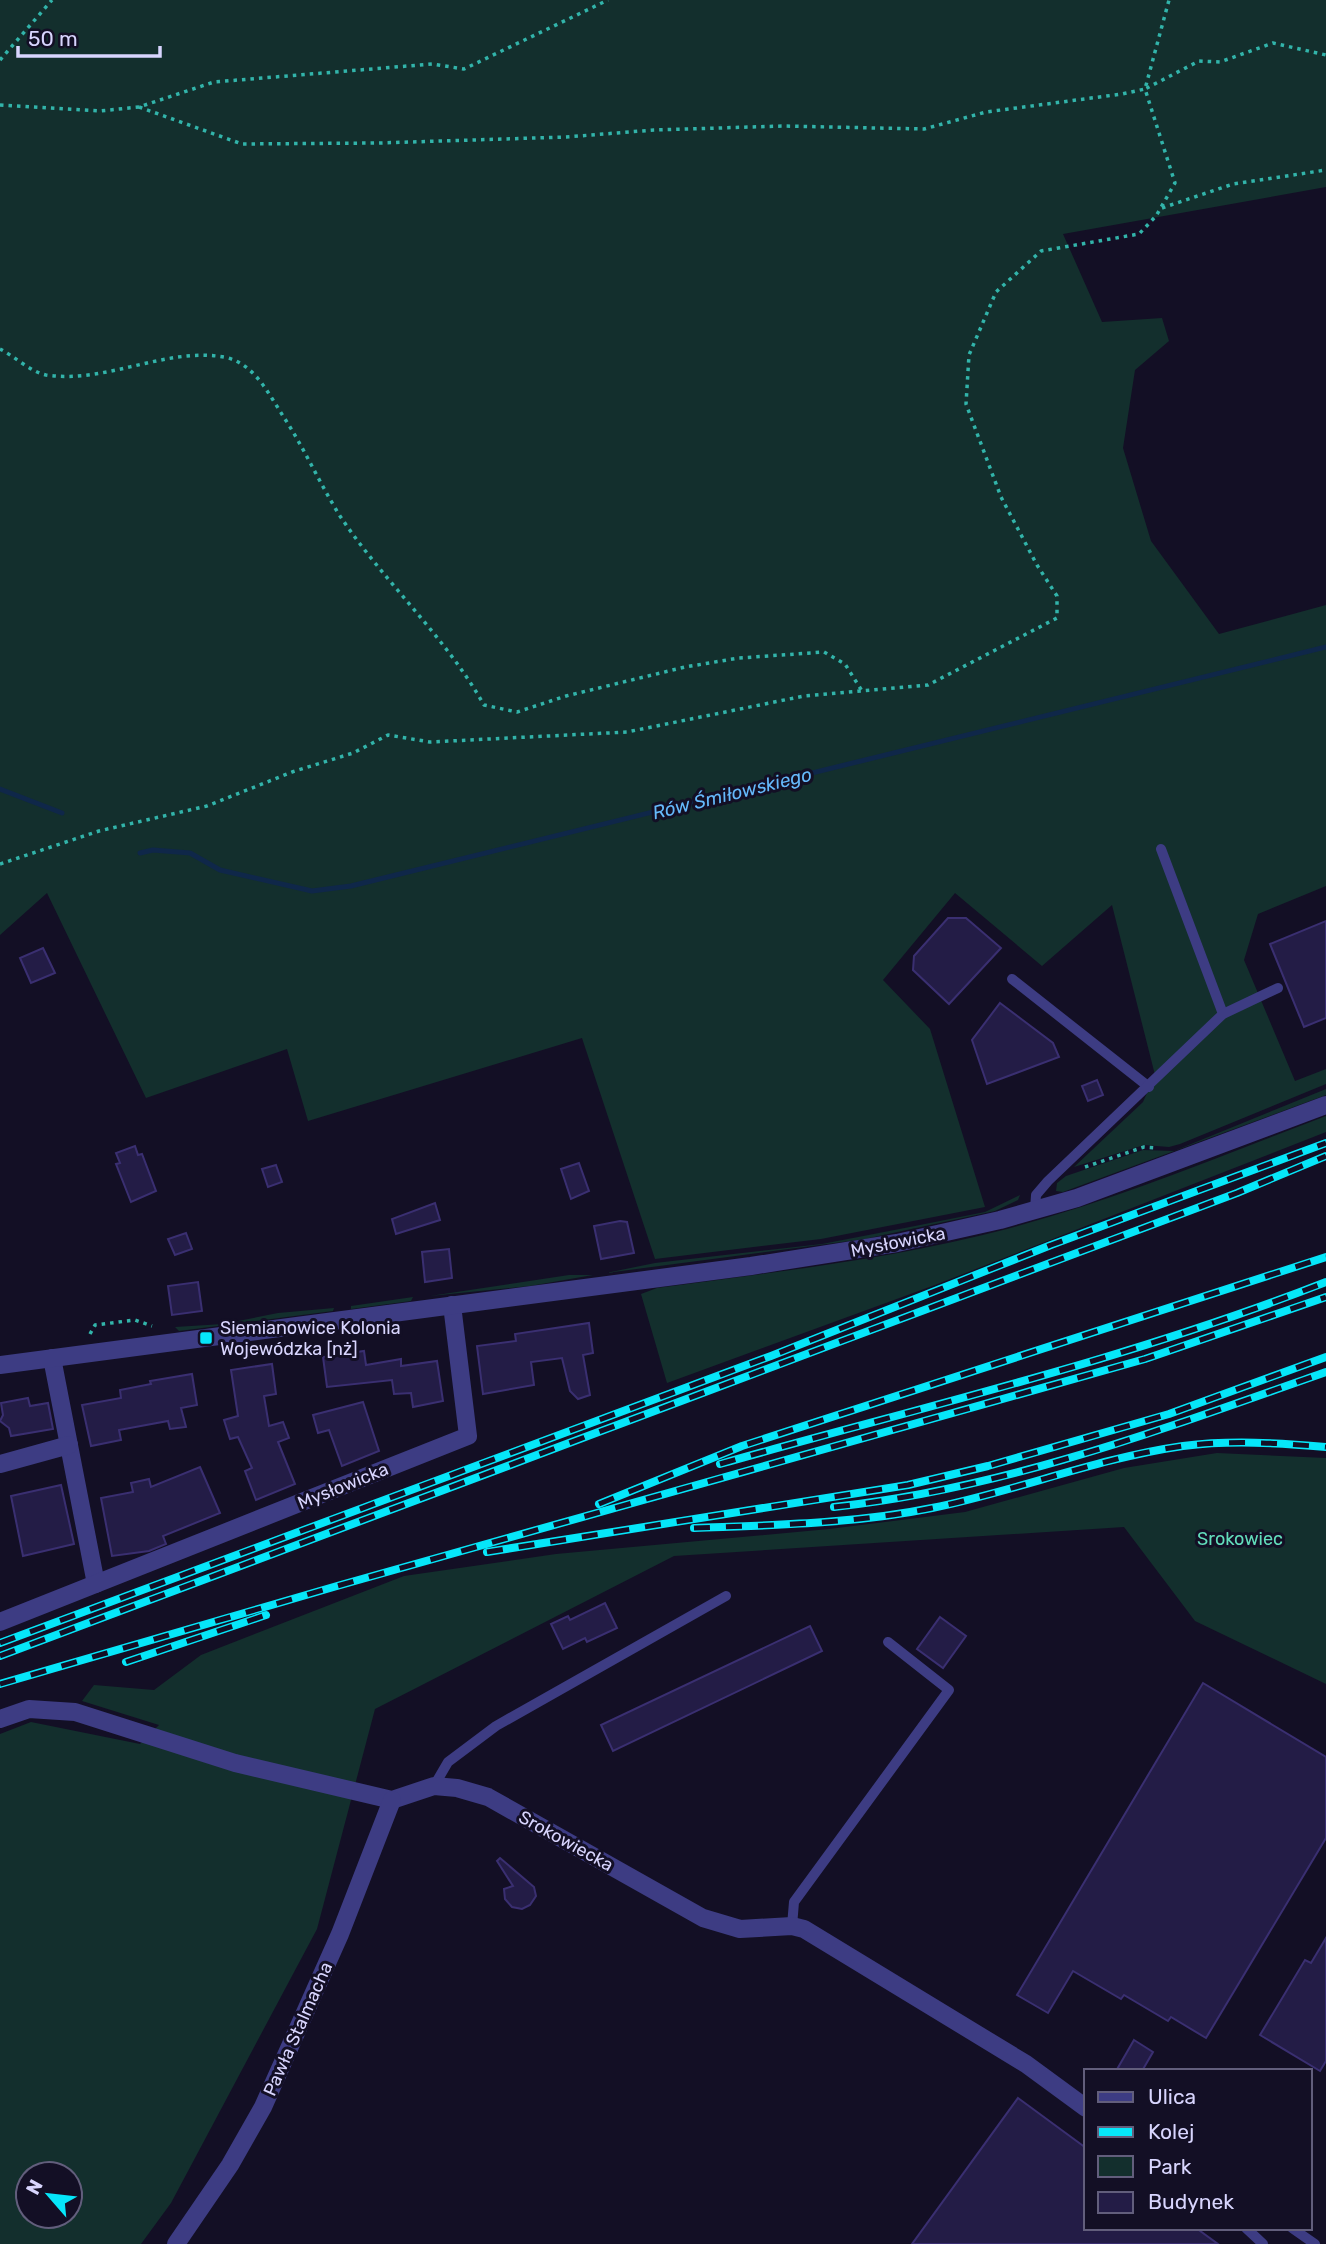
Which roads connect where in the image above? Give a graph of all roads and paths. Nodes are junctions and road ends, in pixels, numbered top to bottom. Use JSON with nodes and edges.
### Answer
{"nodes":[{"id":1,"x":52,"y":0,"type":"edge"},
{"id":2,"x":608,"y":0,"type":"edge"},
{"id":3,"x":1169,"y":0,"type":"edge"},
{"id":4,"x":1326,"y":55,"type":"edge"},
{"id":5,"x":0,"y":60,"type":"edge"},
{"id":6,"x":1145,"y":89,"type":"junction"},
{"id":7,"x":0,"y":105,"type":"edge"},
{"id":8,"x":139,"y":107,"type":"junction"},
{"id":9,"x":1326,"y":170,"type":"edge"},
{"id":10,"x":1160,"y":209,"type":"junction"},
{"id":11,"x":0,"y":349,"type":"edge"},
{"id":12,"x":862,"y":691,"type":"junction"},
{"id":13,"x":1161,"y":849,"type":"dead end"},
{"id":14,"x":0,"y":864,"type":"edge"},
{"id":15,"x":1012,"y":979,"type":"dead end"},
{"id":16,"x":1278,"y":988,"type":"dead end"},
{"id":17,"x":1223,"y":1014,"type":"junction"},
{"id":18,"x":1149,"y":1087,"type":"junction"},
{"id":19,"x":1326,"y":1105,"type":"edge"},
{"id":20,"x":1164,"y":1149,"type":"dead end"},
{"id":21,"x":1082,"y":1168,"type":"dead end"},
{"id":22,"x":1035,"y":1210,"type":"junction"},
{"id":23,"x":452,"y":1306,"type":"junction"},
{"id":24,"x":160,"y":1326,"type":"dead end"},
{"id":25,"x":90,"y":1334,"type":"dead end"},
{"id":26,"x":52,"y":1358,"type":"junction"},
{"id":27,"x":0,"y":1366,"type":"edge"},
{"id":28,"x":69,"y":1444,"type":"junction"},
{"id":29,"x":0,"y":1464,"type":"edge"},
{"id":30,"x":96,"y":1584,"type":"junction"},
{"id":31,"x":726,"y":1596,"type":"dead end"},
{"id":32,"x":0,"y":1622,"type":"edge"},
{"id":33,"x":888,"y":1642,"type":"dead end"},
{"id":34,"x":0,"y":1719,"type":"edge"},
{"id":35,"x":435,"y":1786,"type":"junction"},
{"id":36,"x":392,"y":1800,"type":"junction"},
{"id":37,"x":792,"y":1926,"type":"junction"},
{"id":38,"x":1084,"y":2107,"type":"edge"},
{"id":39,"x":1248,"y":2230,"type":"edge"},
{"id":40,"x":1295,"y":2230,"type":"edge"},
{"id":41,"x":176,"y":2244,"type":"edge"},
{"id":42,"x":1263,"y":2244,"type":"edge"},
{"id":43,"x":1315,"y":2244,"type":"edge"}],
"edges":[{"from":1,"to":5,"type":"path"},
{"from":2,"to":8,"type":"path"},
{"from":3,"to":6,"type":"path"},
{"from":4,"to":6,"type":"path"},
{"from":6,"to":8,"type":"path"},
{"from":6,"to":10,"type":"path"},
{"from":7,"to":8,"type":"path"},
{"from":9,"to":10,"type":"path"},
{"from":10,"to":12,"type":"path"},
{"from":11,"to":12,"type":"path"},
{"from":12,"to":14,"type":"path"},
{"from":13,"to":17,"type":"lane"},
{"from":15,"to":18,"type":"lane"},
{"from":16,"to":17,"type":"lane"},
{"from":17,"to":18,"type":"lane"},
{"from":18,"to":22,"type":"lane"},
{"from":19,"to":22,"type":"street","name":"Mysłowicka"},
{"from":20,"to":21,"type":"path"},
{"from":22,"to":23,"type":"street","name":"Mysłowicka"},
{"from":23,"to":26,"type":"street","name":"Mysłowicka"},
{"from":23,"to":30,"type":"street","name":"Mysłowicka"},
{"from":24,"to":25,"type":"path"},
{"from":26,"to":27,"type":"street","name":"Mysłowicka"},
{"from":26,"to":28,"type":"street"},
{"from":28,"to":29,"type":"street"},
{"from":28,"to":30,"type":"street"},
{"from":30,"to":32,"type":"street","name":"Mysłowicka"},
{"from":31,"to":35,"type":"lane"},
{"from":33,"to":37,"type":"lane"},
{"from":34,"to":36,"type":"street"},
{"from":35,"to":36,"type":"street","name":"Srokowiecka"},
{"from":35,"to":37,"type":"street","name":"Srokowiecka"},
{"from":36,"to":41,"type":"street","name":"Pawła Stalmacha"},
{"from":37,"to":38,"type":"street","name":"Srokowiecka"},
{"from":39,"to":42,"type":"lane"},
{"from":40,"to":43,"type":"lane"}]}
